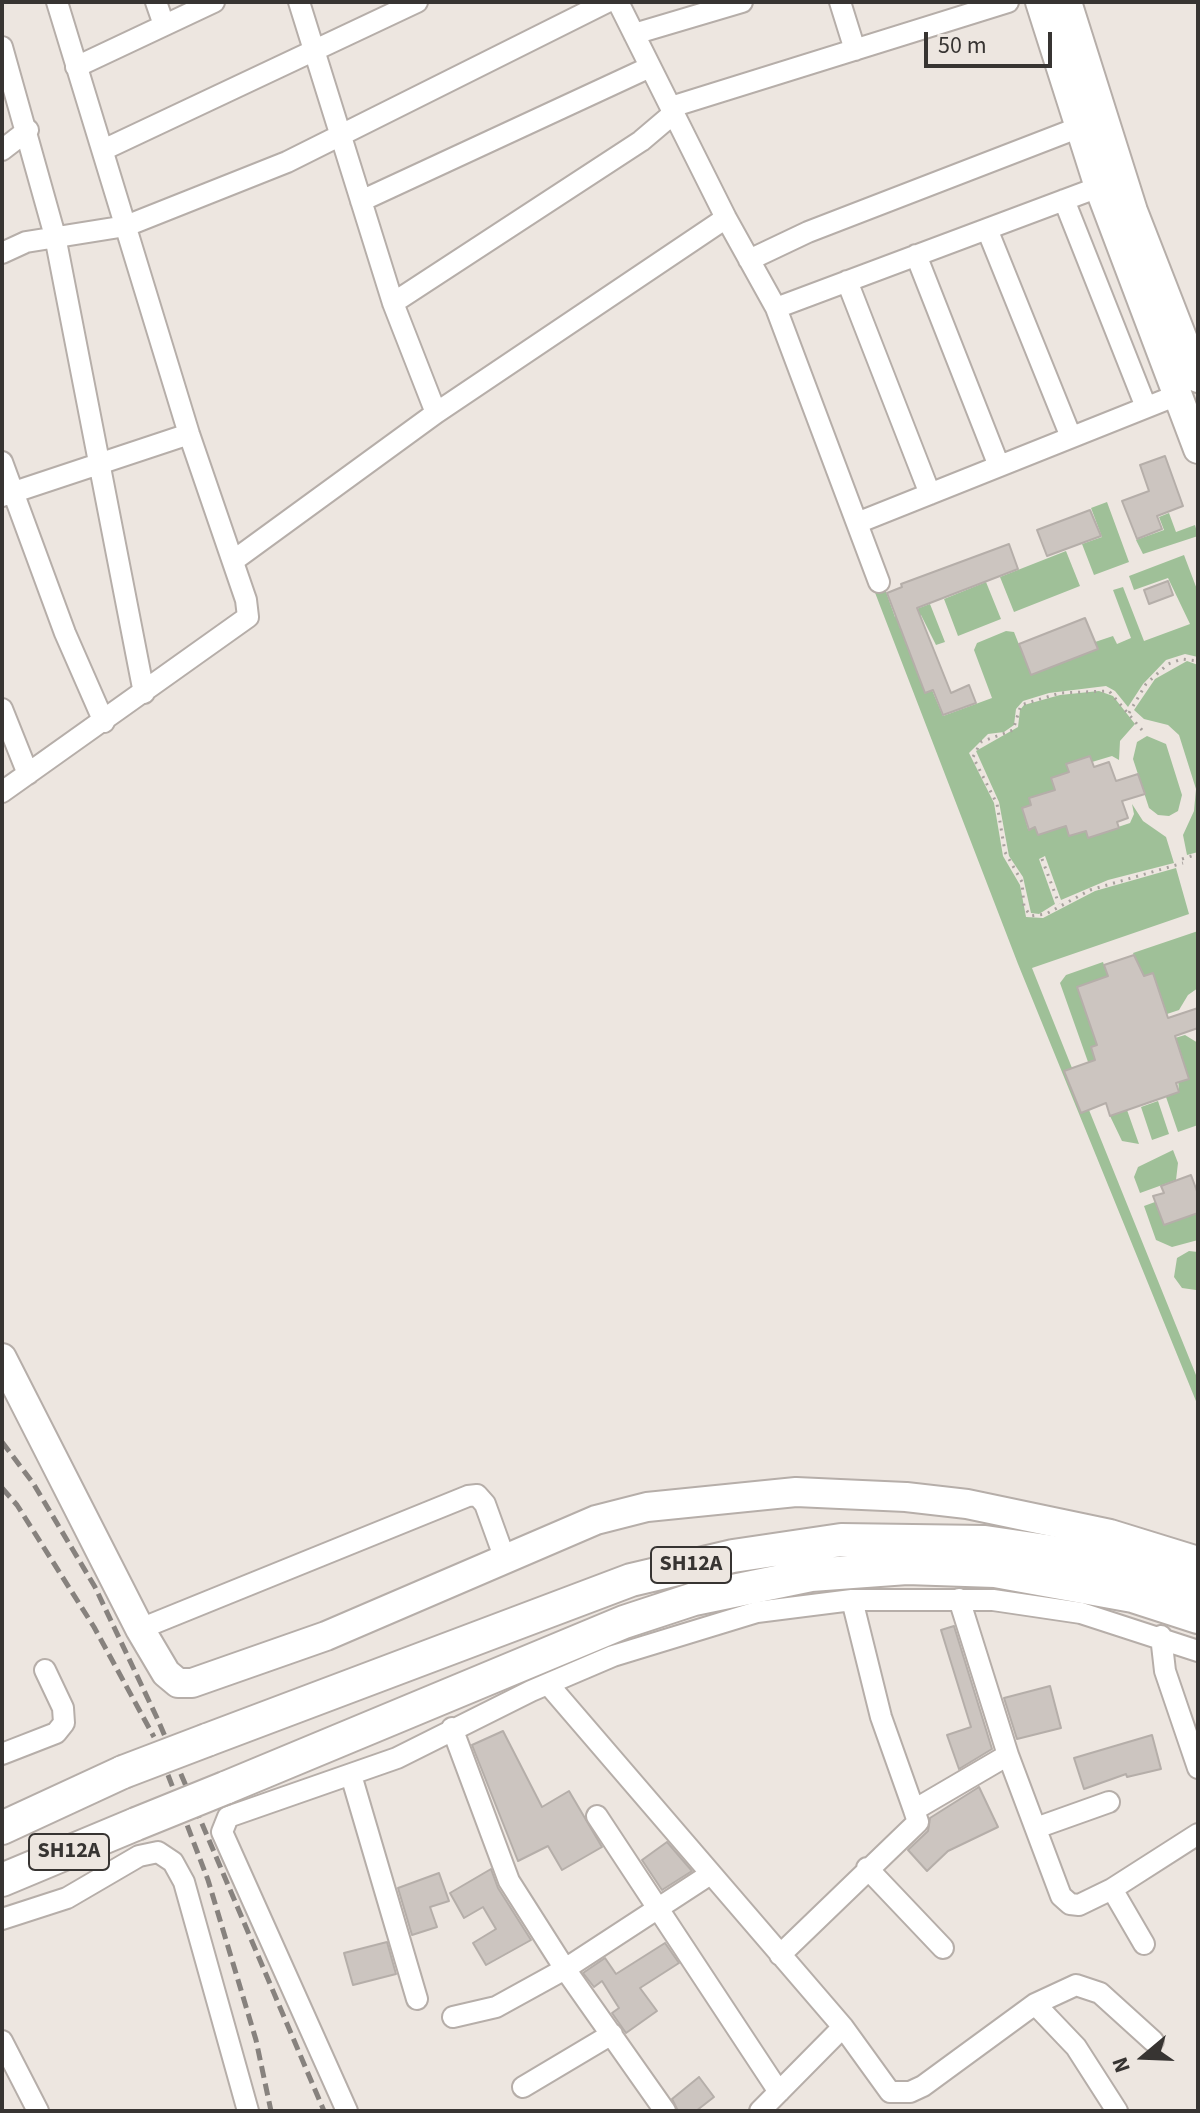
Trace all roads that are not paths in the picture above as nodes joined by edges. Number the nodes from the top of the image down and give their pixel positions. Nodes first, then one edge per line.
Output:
1 (57, 2) edge
2 (156, 2) edge
3 (299, 2) edge
4 (417, 2) edge
5 (607, 2) edge
6 (618, 2) edge
7 (742, 2) edge
8 (840, 2) edge
9 (1008, 2) edge
10 (1040, 2) edge
11 (1067, 2) edge
12 (208, 3) edge
13 (164, 25) junction
14 (634, 34) junction
15 (2, 47) edge
16 (855, 50) junction
17 (315, 53) junction
18 (76, 67) junction
19 (650, 67) junction
20 (672, 110) junction
21 (1080, 127) junction
22 (28, 130) junction
23 (341, 135) junction
24 (2, 150) edge
25 (103, 150) junction
26 (1099, 187) junction
27 (1064, 200) junction
28 (361, 201) junction
29 (726, 218) junction
30 (126, 226) junction
31 (987, 229) junction
32 (55, 236) junction
33 (2, 253) edge
34 (916, 255) junction
35 (749, 260) junction
36 (847, 281) junction
37 (393, 303) junction
38 (776, 308) junction
39 (1198, 378) edge
40 (1175, 396) junction
41 (1146, 407) junction
42 (436, 413) junction
43 (189, 434) junction
44 (1071, 437) junction
45 (1198, 449) edge
46 (2, 462) edge
47 (98, 464) junction
48 (999, 466) junction
49 (8, 494) edge
50 (930, 494) junction
51 (857, 523) junction
52 (233, 561) junction
53 (879, 582) dead end
54 (144, 693) junction
55 (2, 709) edge
56 (104, 722) junction
57 (28, 774) junction
58 (2, 792) edge
59 (2, 1358) edge
60 (1198, 1561) edge
61 (506, 1562) junction
62 (1198, 1589) edge
63 (959, 1599) junction
64 (852, 1600) junction
65 (1198, 1617) edge
66 (140, 1629) junction
67 (1161, 1636) junction
68 (1198, 1651) edge
69 (45, 1670) dead end
70 (548, 1684) junction
71 (452, 1728) junction
72 (2, 1754) edge
73 (1008, 1755) junction
74 (1198, 1768) edge
75 (351, 1775) junction
76 (1109, 1802) dead end
77 (914, 1810) junction
78 (597, 1816) dead end
79 (2, 1828) edge
80 (1036, 1828) junction
81 (1198, 1834) edge
82 (867, 1868) junction
83 (709, 1875) junction
84 (2, 1880) edge
85 (1112, 1889) junction
86 (660, 1909) junction
87 (2, 1919) edge
88 (1144, 1944) dead end
89 (943, 1948) dead end
90 (780, 1955) junction
91 (565, 1969) junction
92 (417, 1999) dead end
93 (1035, 2004) junction
94 (453, 2017) dead end
95 (843, 2027) junction
96 (612, 2034) junction
97 (2, 2041) edge
98 (1153, 2041) dead end
99 (523, 2087) dead end
100 (779, 2092) junction
101 (910, 2092) junction
102 (38, 2111) edge
103 (248, 2111) edge
104 (347, 2111) edge
105 (665, 2111) edge
106 (760, 2111) edge
107 (920, 2111) edge
108 (1117, 2111) edge

1 - 18 street
2 - 13 street
3 - 17 street
4 - 17 street
5 - 23 street
6 - 14 street
7 - 14 street
8 - 16 street
9 - 16 street
10 - 21 street
11 - 39 street
12 - 13 street
13 - 18 street
14 - 19 street
15 - 22 street
16 - 20 street
17 - 23 street
17 - 25 street
18 - 25 street
19 - 20 street
19 - 28 street
20 - 29 street
20 - 37 street
21 - 26 street
21 - 35 street
22 - 24 street
22 - 32 street
23 - 28 street
23 - 30 street
25 - 30 street
26 - 27 street
26 - 40 street
27 - 31 street
27 - 41 street
28 - 37 street
29 - 35 street
29 - 42 street
30 - 32 street
30 - 43 street
31 - 34 street
31 - 44 street
32 - 33 street
32 - 47 street
34 - 36 street
34 - 48 street
35 - 38 street
36 - 38 street
36 - 50 street
37 - 42 street
38 - 51 street
40 - 41 street
40 - 45 street
41 - 44 street
42 - 52 street
43 - 47 street
43 - 52 street
44 - 48 street
46 - 49 street
47 - 49 street
47 - 54 street
48 - 50 street
49 - 56 street
50 - 51 street
51 - 53 street
52 - 54 street
54 - 56 street
55 - 57 street
56 - 57 street
57 - 58 street
59 - 66 street
60 - 61 street
61 - 66 street
61 - 66 street
62 - 79 main road, SH12A, bridge
63 - 64 street
63 - 67 street
63 - 73 street
64 - 70 street
64 - 77 street
65 - 84 main road, SH12A, bridge
67 - 68 street
67 - 74 street
69 - 72 street
70 - 71 street
70 - 83 street
71 - 75 street
71 - 91 street
73 - 77 street
73 - 80 street
75 - 92 street
75 - 104 street
76 - 80 street
77 - 82 street
78 - 86 street
80 - 85 street
81 - 85 street
82 - 89 street
82 - 90 street
83 - 86 street
83 - 90 street
85 - 88 street
86 - 91 street
86 - 100 street
87 - 103 street
90 - 95 street
91 - 94 street
91 - 96 street
93 - 98 street
93 - 101 street
93 - 108 street
95 - 100 street
95 - 101 street
96 - 99 street
96 - 105 street
97 - 102 street
100 - 106 street
101 - 107 street

